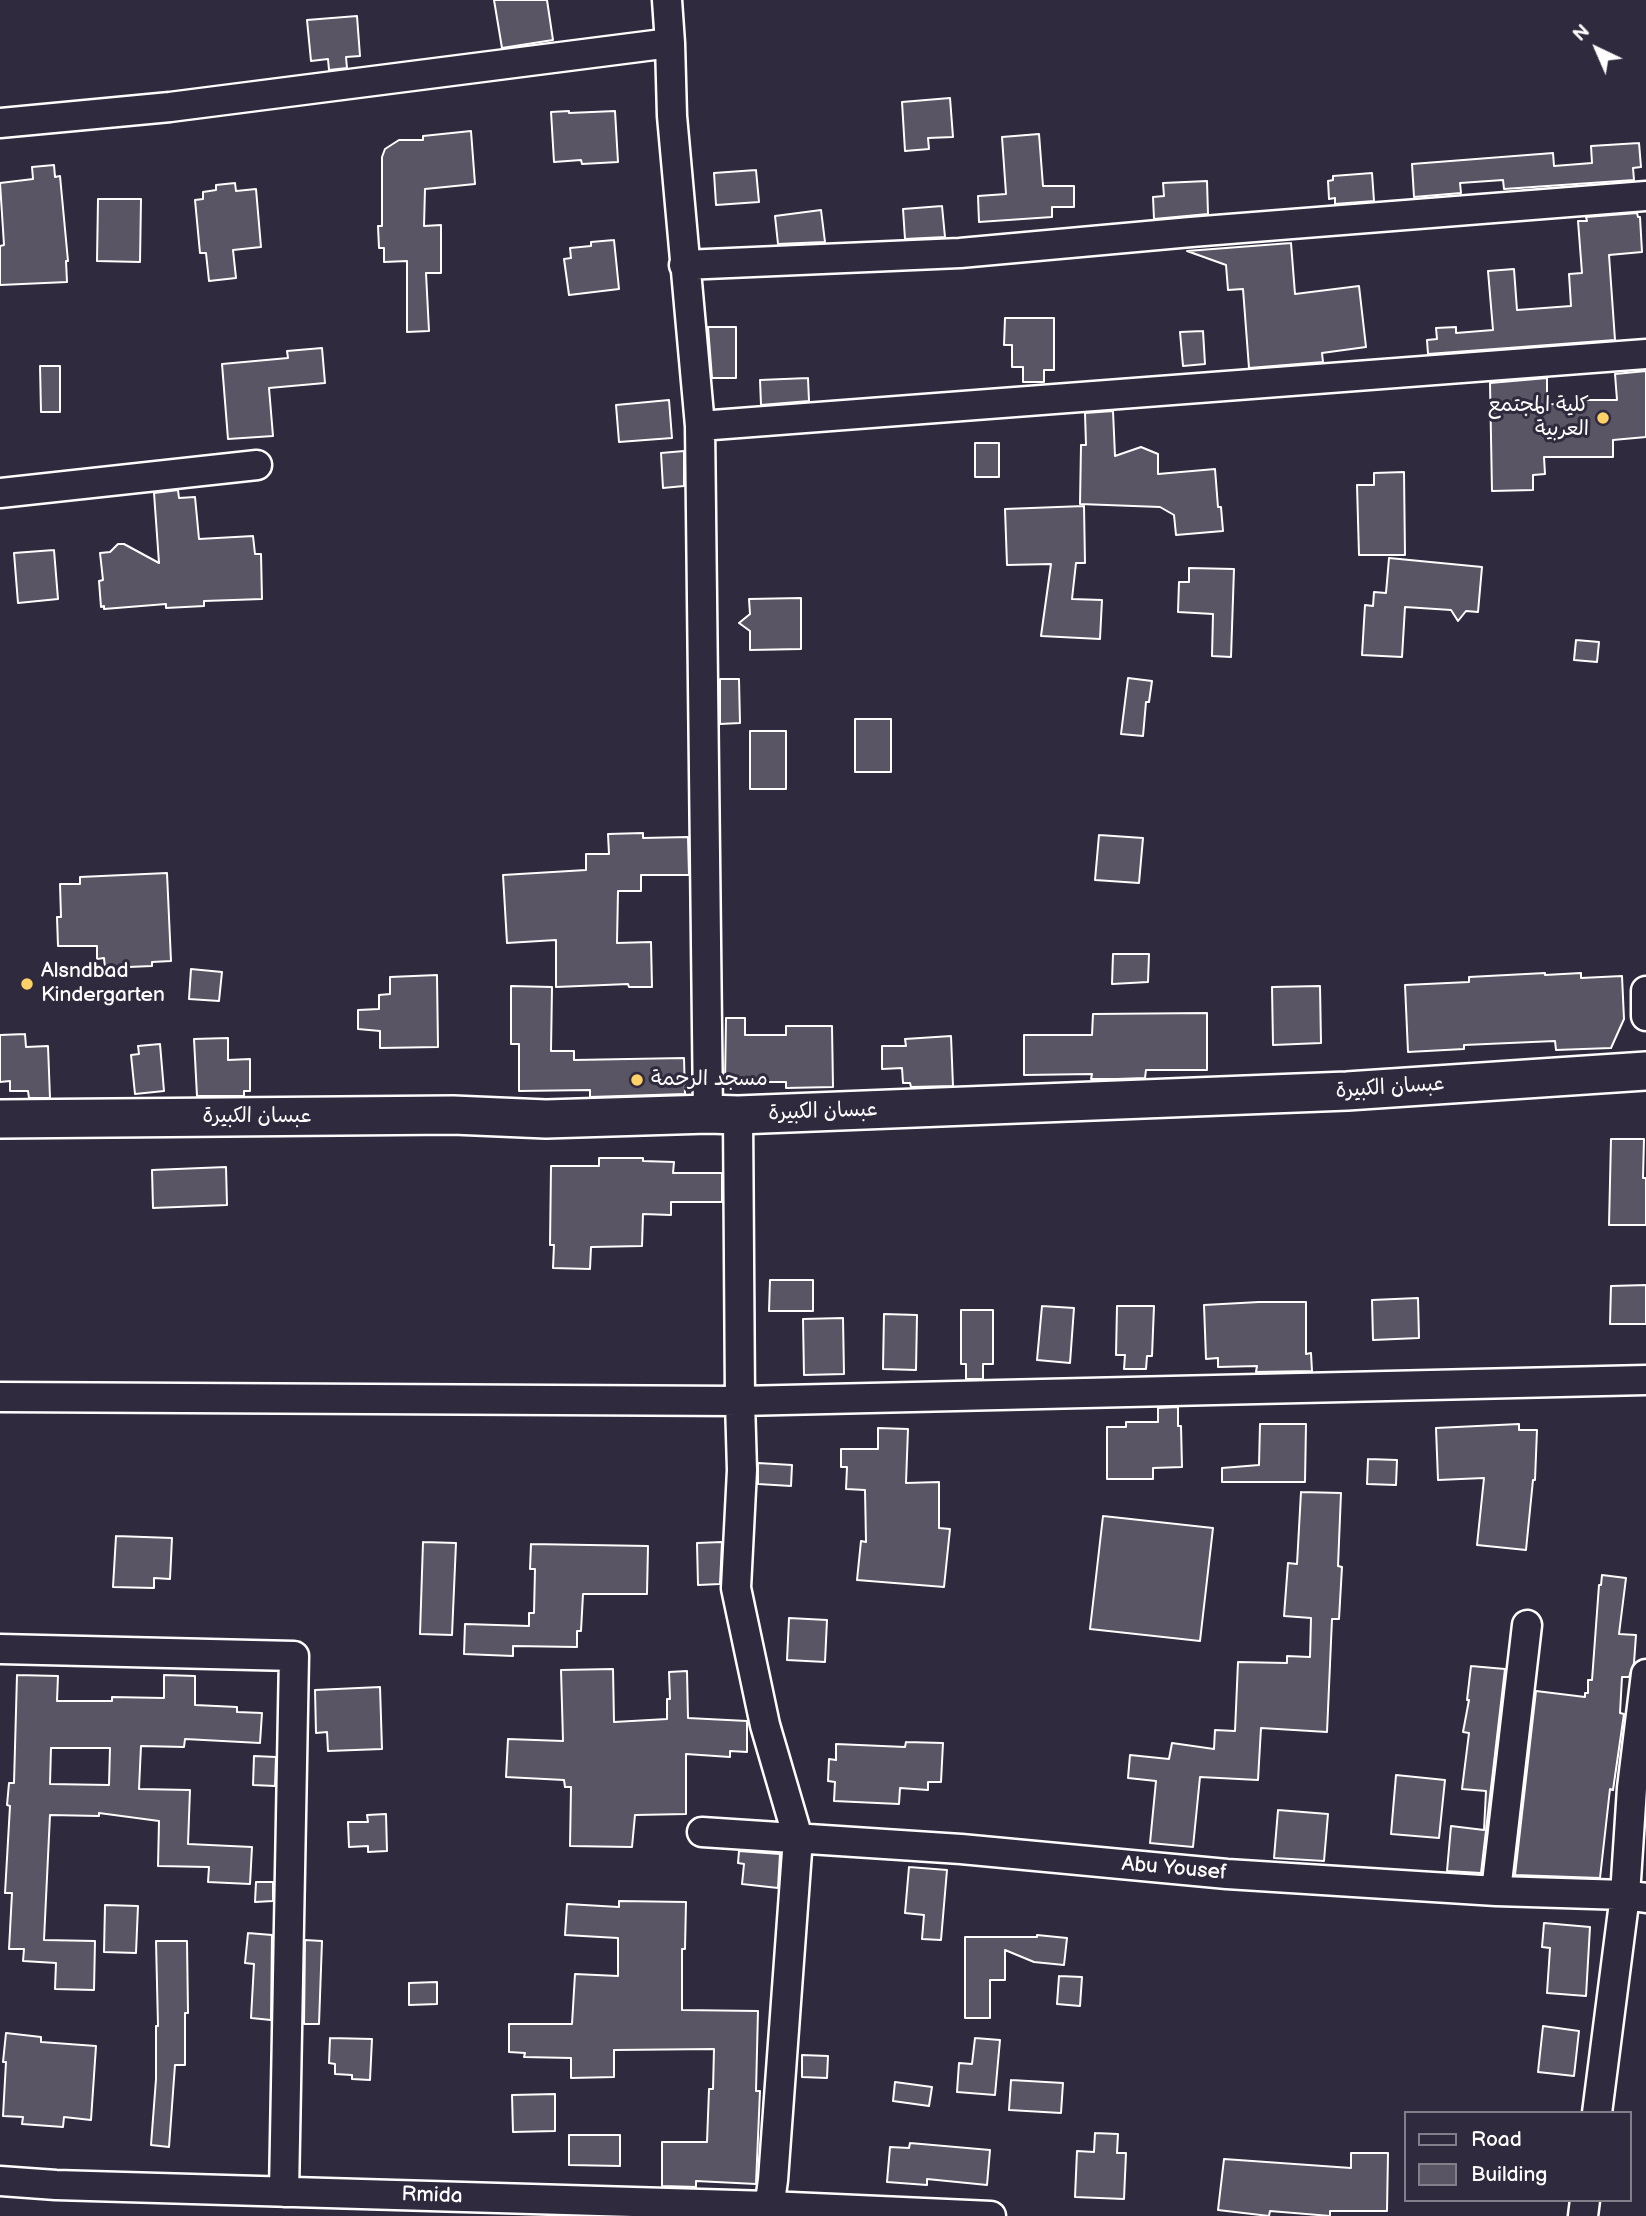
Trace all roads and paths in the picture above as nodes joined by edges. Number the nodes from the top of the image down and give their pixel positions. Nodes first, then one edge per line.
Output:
1 (667, 0) edge
2 (670, 43) junction
3 (0, 123) edge
4 (1646, 196) edge
5 (684, 265) junction
6 (1646, 354) edge
7 (700, 426) junction
8 (257, 465) dead end
9 (0, 493) edge
10 (1646, 991) edge
11 (1646, 1016) edge
12 (1646, 1071) edge
13 (723, 1115) junction
14 (0, 1118) edge
15 (1646, 1380) edge
16 (0, 1397) edge
17 (740, 1401) junction
18 (1527, 1625) dead end
19 (0, 1649) edge
20 (1646, 1674) edge
21 (702, 1832) dead end
22 (798, 1838) junction
23 (1496, 1891) junction
24 (1635, 1896) edge
25 (1597, 2111) edge
26 (0, 2181) edge
27 (284, 2192) junction
28 (769, 2211) edge
29 (991, 2216) edge

1 - 2 street
2 - 3 street
2 - 5 street
4 - 5 street
5 - 7 street
6 - 7 street
7 - 13 street
8 - 9 street
10 - 11 street
12 - 13 main road, عبسان الكبيرة
13 - 14 main road, عبسان الكبيرة
13 - 17 street
15 - 17 street
16 - 17 street
17 - 22 street
18 - 23 street
19 - 27 street
20 - 24 street
21 - 22 street, Abu Yousef
22 - 23 street, Abu Yousef
22 - 28 street
23 - 24 street, Abu Yousef
24 - 25 street
26 - 27 street, Rmida
27 - 28 street, Rmida
28 - 29 street, Rmida

